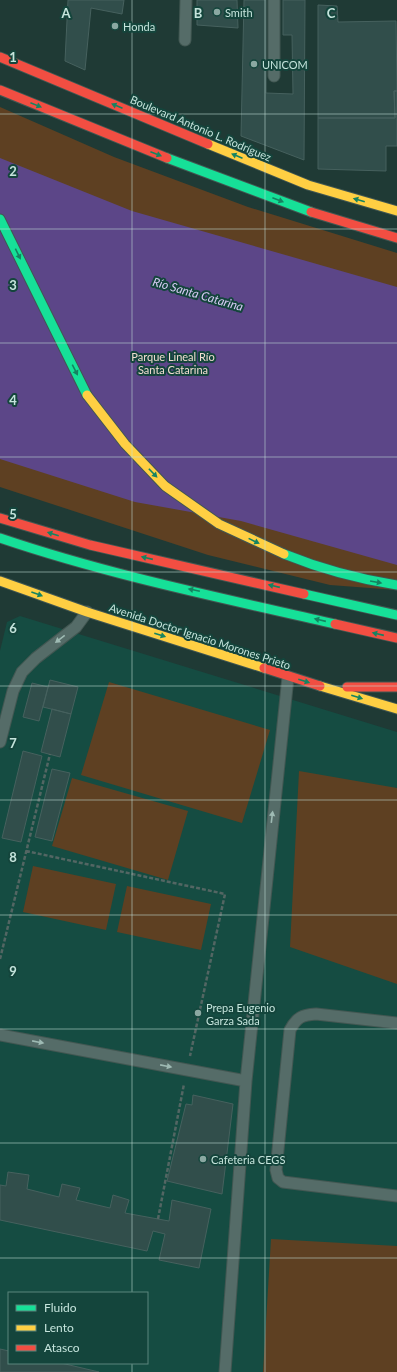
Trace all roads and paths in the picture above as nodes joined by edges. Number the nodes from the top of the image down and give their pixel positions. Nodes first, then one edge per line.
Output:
1 (186, 0) edge
2 (274, 0) edge
3 (185, 40) dead end
4 (0, 58) edge
5 (274, 76) dead end
6 (0, 90) edge
7 (397, 211) edge
8 (0, 219) edge
9 (397, 238) edge
10 (0, 518) edge
11 (0, 538) edge
12 (0, 581) edge
13 (397, 585) edge
14 (87, 612) junction
15 (397, 615) edge
16 (397, 638) edge
17 (288, 676) junction
18 (320, 686) junction
19 (397, 687) edge
20 (397, 710) edge
21 (0, 742) edge
22 (50, 754) dead end
23 (26, 851) junction
24 (0, 959) edge
25 (397, 1023) edge
26 (0, 1035) edge
27 (187, 1070) junction
28 (246, 1081) junction
29 (397, 1196) edge
30 (158, 1219) dead end
31 (225, 1372) edge

1 - 3 lane
2 - 5 lane
7 -> 4 main road, Boulevard Antonio L. Rodríguez
6 -> 9 main road
8 -> 13 main road
15 -> 10 main road
16 -> 11 main road
12 -> 14 main road, Avenida Doctor Ignacio Morones Prieto
14 -> 17 main road, Avenida Doctor Ignacio Morones Prieto
14 -> 21 lane
17 -> 18 main road, Avenida Doctor Ignacio Morones Prieto
28 -> 17 lane
18 - 19 main road, Avenida Doctor Ignacio Morones Prieto
18 -> 20 main road
22 - 23 path
23 - 24 path
23 - 27 path
25 - 29 lane
26 -> 27 lane
27 - 28 lane
27 - 30 path
28 - 31 lane

